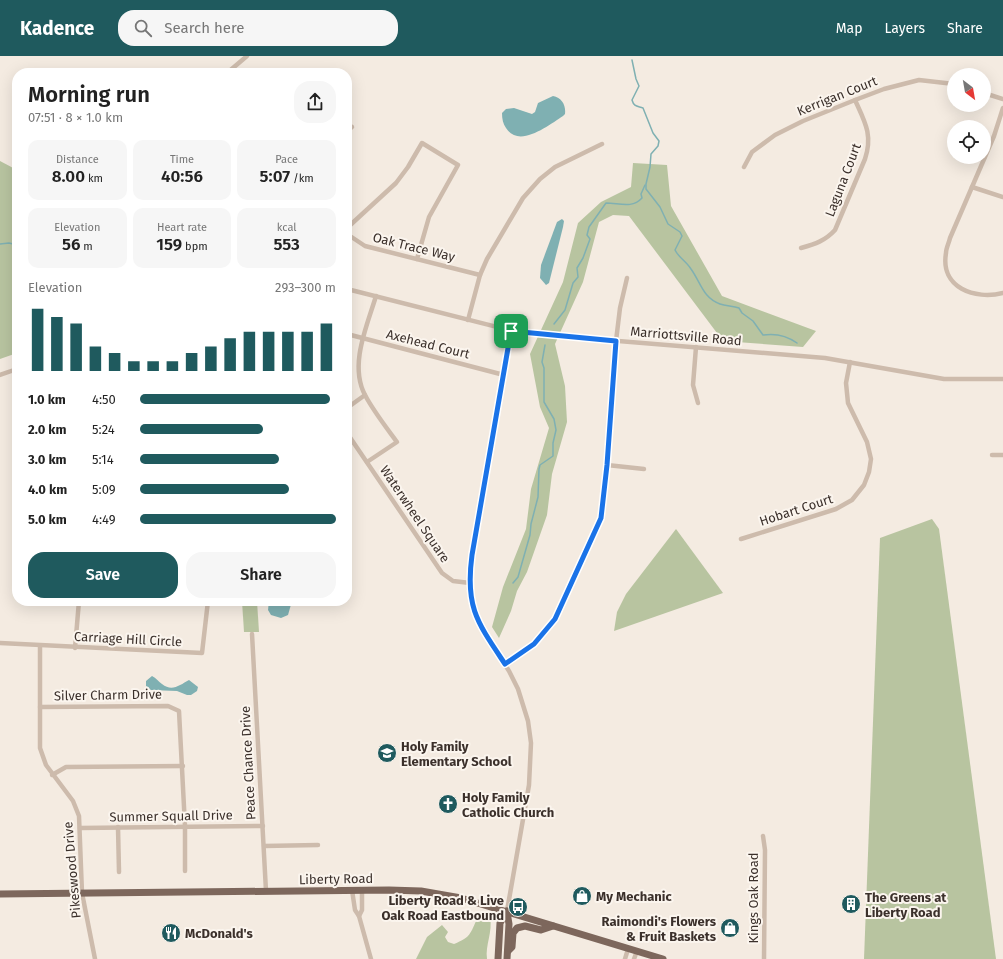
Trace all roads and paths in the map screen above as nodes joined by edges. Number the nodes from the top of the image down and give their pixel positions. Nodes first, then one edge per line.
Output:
1 (247, 56) edge
2 (233, 68) edge
3 (947, 83) edge
4 (991, 95) edge
5 (1003, 99) edge
6 (856, 100) junction
7 (1003, 108) edge
8 (602, 144) dead end
9 (744, 167) dead end
10 (972, 187) junction
11 (1003, 197) edge
12 (352, 223) edge
13 (352, 238) edge
14 (801, 248) dead end
15 (417, 259) junction
16 (480, 275) junction
17 (628, 278) dead end
18 (352, 290) edge
19 (1003, 293) edge
20 (376, 296) junction
21 (468, 320) junction
22 (511, 331) junction
23 (352, 335) edge
24 (364, 339) junction
25 (616, 341) junction
26 (696, 347) junction
27 (850, 362) junction
28 (12, 371) edge
29 (0, 375) edge
30 (504, 375) junction
31 (1003, 379) edge
32 (365, 395) junction
33 (698, 403) dead end
34 (352, 404) edge
35 (352, 440) edge
36 (992, 454) dead end
37 (1003, 455) edge
38 (367, 462) junction
39 (607, 465) junction
40 (644, 469) dead end
41 (741, 539) dead end
42 (470, 583) junction
43 (79, 606) edge
44 (207, 606) edge
45 (252, 634) dead end
46 (0, 643) edge
47 (40, 646) junction
48 (75, 648) junction
49 (505, 664) junction
50 (40, 707) junction
51 (183, 766) junction
52 (52, 775) junction
53 (504, 797) dead end
54 (526, 802) junction
55 (185, 826) junction
56 (263, 826) junction
57 (118, 827) junction
58 (80, 828) junction
59 (763, 836) dead end
60 (264, 846) junction
61 (318, 846) dead end
62 (185, 871) dead end
63 (119, 872) dead end
64 (352, 890) junction
65 (362, 890) junction
66 (266, 891) junction
67 (82, 893) junction
68 (0, 894) edge
69 (507, 912) junction
70 (359, 916) junction
71 (553, 926) junction
72 (628, 949) junction
73 (508, 951) junction
74 (637, 951) junction
75 (95, 959) edge
76 (371, 959) edge
77 (498, 959) edge
78 (507, 959) edge
79 (626, 959) edge
80 (634, 959) edge
81 (663, 959) edge
82 (764, 959) edge

1 - 2 street
3 - 6 street, Kerrigan Court
4 - 5 street
6 - 9 street, Kerrigan Court
6 - 14 street, Laguna Court
7 - 10 street
8 - 16 street
10 - 11 street
10 - 19 street
12 - 15 street
13 - 15 street, Oak Trace Way
15 - 16 street, Oak Trace Way
16 - 21 street
17 - 25 street
18 - 20 street, Marriottsville Road
20 - 21 street, Marriottsville Road
20 - 24 street, Waterwheel Square
21 - 22 street, Marriottsville Road
22 - 25 street, Marriottsville Road
22 - 30 street
23 - 24 street, Axehead Court
24 - 30 street, Axehead Court
24 - 32 street, Waterwheel Square
25 - 26 street, Marriottsville Road
25 - 39 street
26 - 27 street, Marriottsville Road
26 - 33 street
27 - 31 street, Marriottsville Road
27 - 41 street, Hobart Court
28 - 29 street
30 - 42 street
32 - 34 street
32 - 38 street, Waterwheel Square
35 - 38 street, Waterwheel Square
36 - 37 street
38 - 42 street, Waterwheel Square
39 - 40 street
39 - 49 street
42 - 49 street
43 - 48 street
44 - 48 street, Carriage Hill Circle
45 - 56 street, Peace Chance Drive
46 - 47 street, Carriage Hill Circle
47 - 48 street, Carriage Hill Circle
47 - 50 street, Pikeswood Drive
49 - 54 street
50 - 51 street, Silver Charm Drive
50 - 52 street, Pikeswood Drive
51 - 52 street
51 - 55 street, Silver Charm Drive
52 - 58 street, Pikeswood Drive
53 - 54 street
54 - 69 street
55 - 56 street, Summer Squall Drive
55 - 57 street, Summer Squall Drive
55 - 62 street, Silver Charm Drive
56 - 60 street, Peace Chance Drive
57 - 58 street, Summer Squall Drive
57 - 63 street
58 - 67 street, Pikeswood Drive
59 - 82 street, Kings Oak Road
60 - 61 street
60 - 66 street, Peace Chance Drive
64 - 65 main road, Liberty Road
64 - 66 main road, Liberty Road
64 - 70 street
65 - 69 main road, Liberty Road
65 - 70 street
66 - 67 main road, Liberty Road
67 - 68 main road, Liberty Road
67 - 75 street, Pikeswood Drive
69 - 71 main road, Liberty Road
69 - 73 main road
69 - 77 main road
70 - 76 street
71 - 72 main road, Liberty Road
71 - 73 main road
72 - 74 main road, Liberty Road
72 - 79 street
73 - 78 main road
74 - 80 street
74 - 81 main road, Liberty Road

